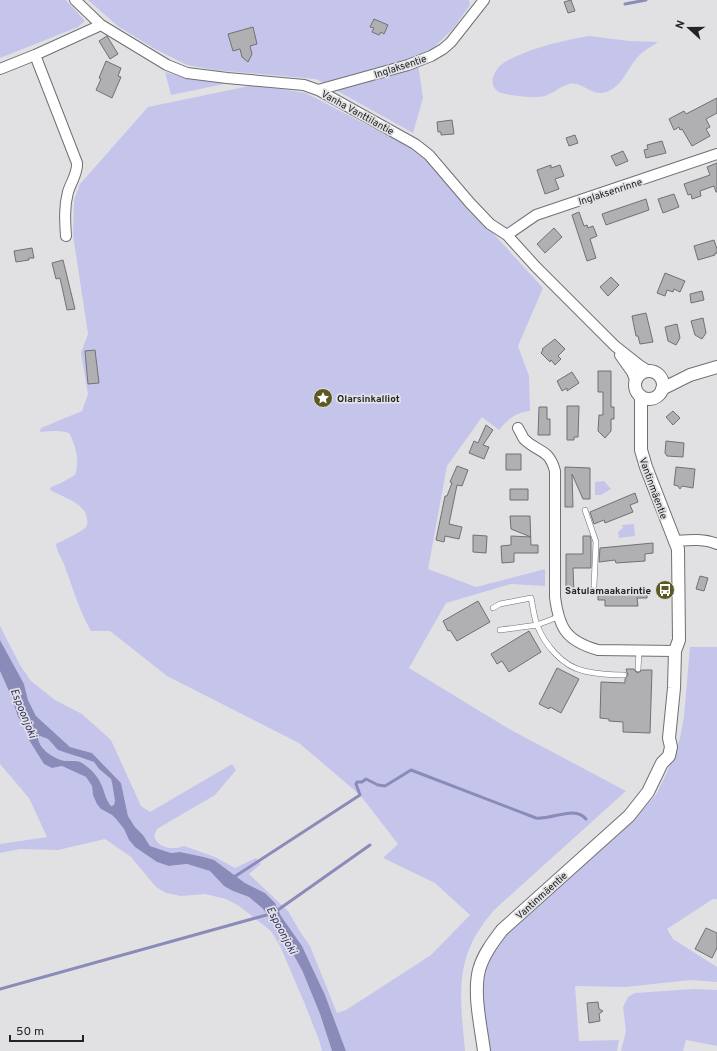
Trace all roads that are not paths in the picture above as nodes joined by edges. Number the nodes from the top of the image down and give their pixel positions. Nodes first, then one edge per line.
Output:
1 (75, 0) edge
2 (484, 0) edge
3 (101, 25) junction
4 (35, 56) junction
5 (0, 69) edge
6 (318, 90) junction
7 (717, 154) edge
8 (507, 235) junction
9 (66, 236) dead end
10 (615, 346) junction
11 (717, 367) edge
12 (655, 374) junction
13 (690, 375) junction
14 (636, 382) junction
15 (662, 389) junction
16 (646, 398) junction
17 (518, 428) dead end
18 (585, 510) dead end
19 (674, 541) junction
20 (717, 544) edge
21 (594, 586) dead end
22 (493, 608) dead end
23 (558, 616) junction
24 (537, 624) junction
25 (500, 630) dead end
26 (639, 651) junction
27 (675, 651) junction
28 (638, 670) dead end
29 (624, 675) dead end
30 (484, 1051) edge

1 - 3 street, Vanha Vanttilantie
2 - 6 street, Inglaksentie
3 - 4 street
3 - 6 street, Vanha Vanttilantie
4 - 5 street
4 - 9 street
6 - 8 street, Vanha Vanttilantie
7 - 8 street, Inglaksenrinne
8 - 10 street, Vanha Vanttilantie
10 - 12 street, Vanha Vanttilantie
10 - 14 street, Vanha Vanttilantie
11 - 13 street
12 - 13 street
12 - 14 street
12 - 15 street
13 - 15 street
14 - 16 street
15 - 16 street
16 - 19 street, Vantinmäentie
17 - 23 street
18 - 21 lane
19 - 20 street
19 - 27 street, Vantinmäentie
22 - 24 lane
23 - 24 lane
23 - 26 street
24 - 25 lane
24 - 29 lane
26 - 27 street
26 - 28 lane
27 - 30 street, Vantinmäentie

